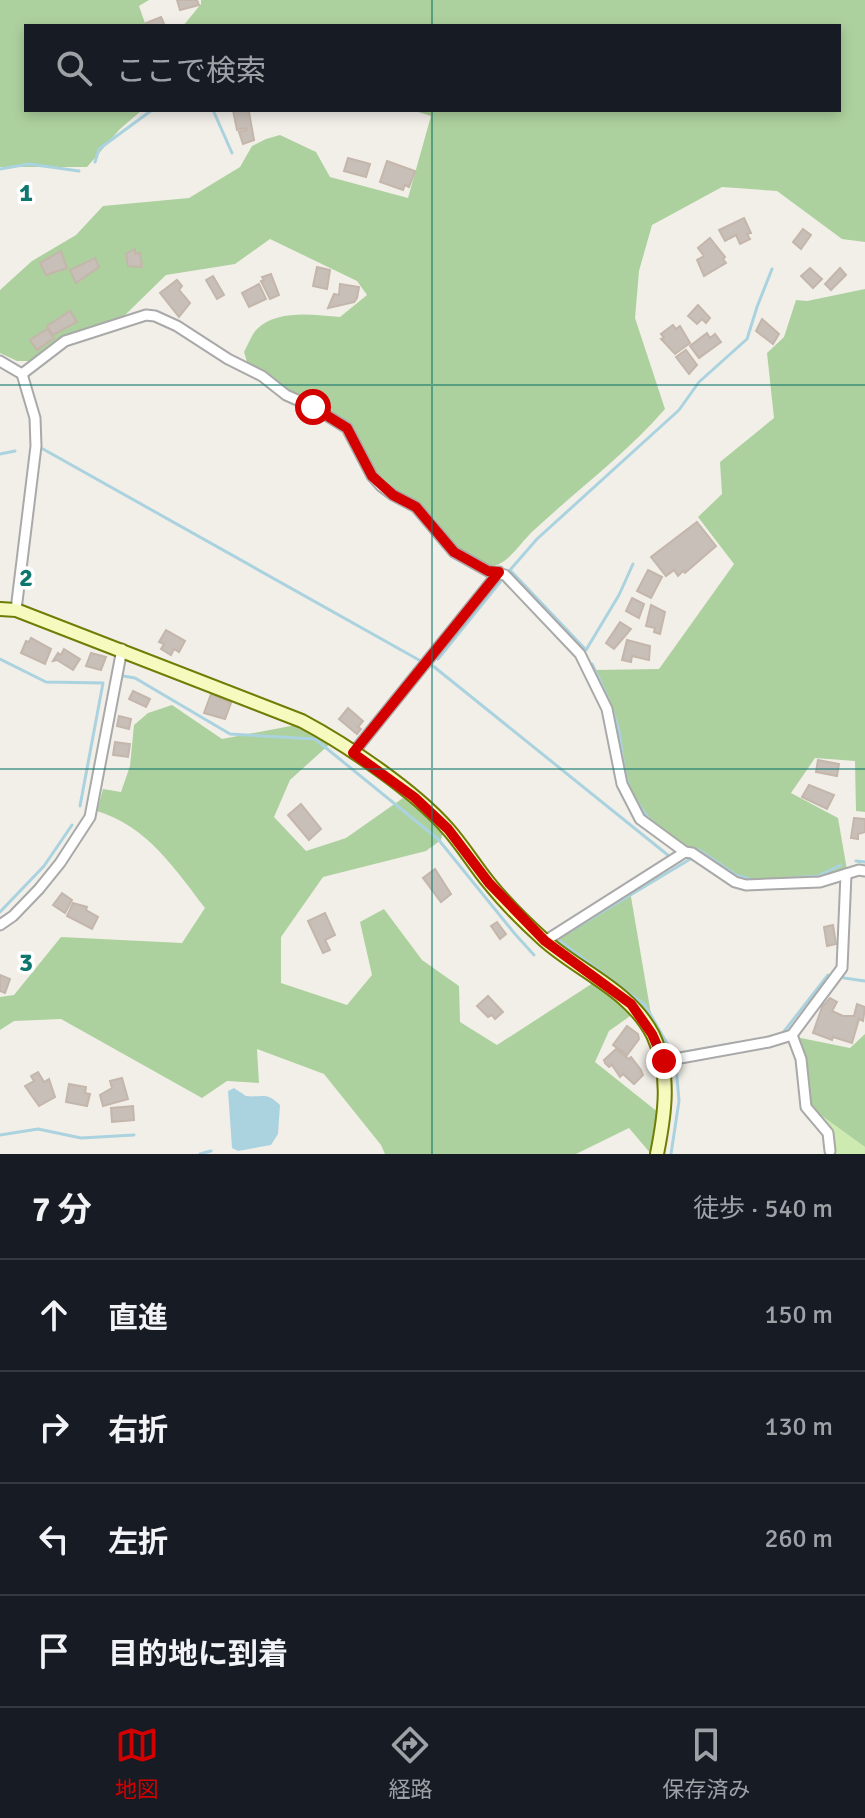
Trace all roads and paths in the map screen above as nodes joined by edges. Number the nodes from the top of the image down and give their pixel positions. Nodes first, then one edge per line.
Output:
1 (0, 361) edge
2 (22, 374) junction
3 (499, 572) junction
4 (0, 609) edge
5 (16, 610) junction
6 (122, 649) junction
7 (353, 753) junction
8 (692, 854) junction
9 (865, 871) edge
10 (846, 874) junction
11 (0, 925) edge
12 (545, 941) junction
13 (792, 1035) junction
14 (664, 1061) junction
15 (830, 1151) dead end
16 (657, 1154) edge

1 - 2 street
2 - 3 street
2 - 5 street
3 - 7 street
3 - 8 street
4 - 5 street
5 - 6 street
6 - 7 street
6 - 11 street
7 - 12 street
8 - 10 street
8 - 12 street
9 - 10 street
10 - 13 street
12 - 14 street
13 - 14 street
13 - 15 street
14 - 16 street

